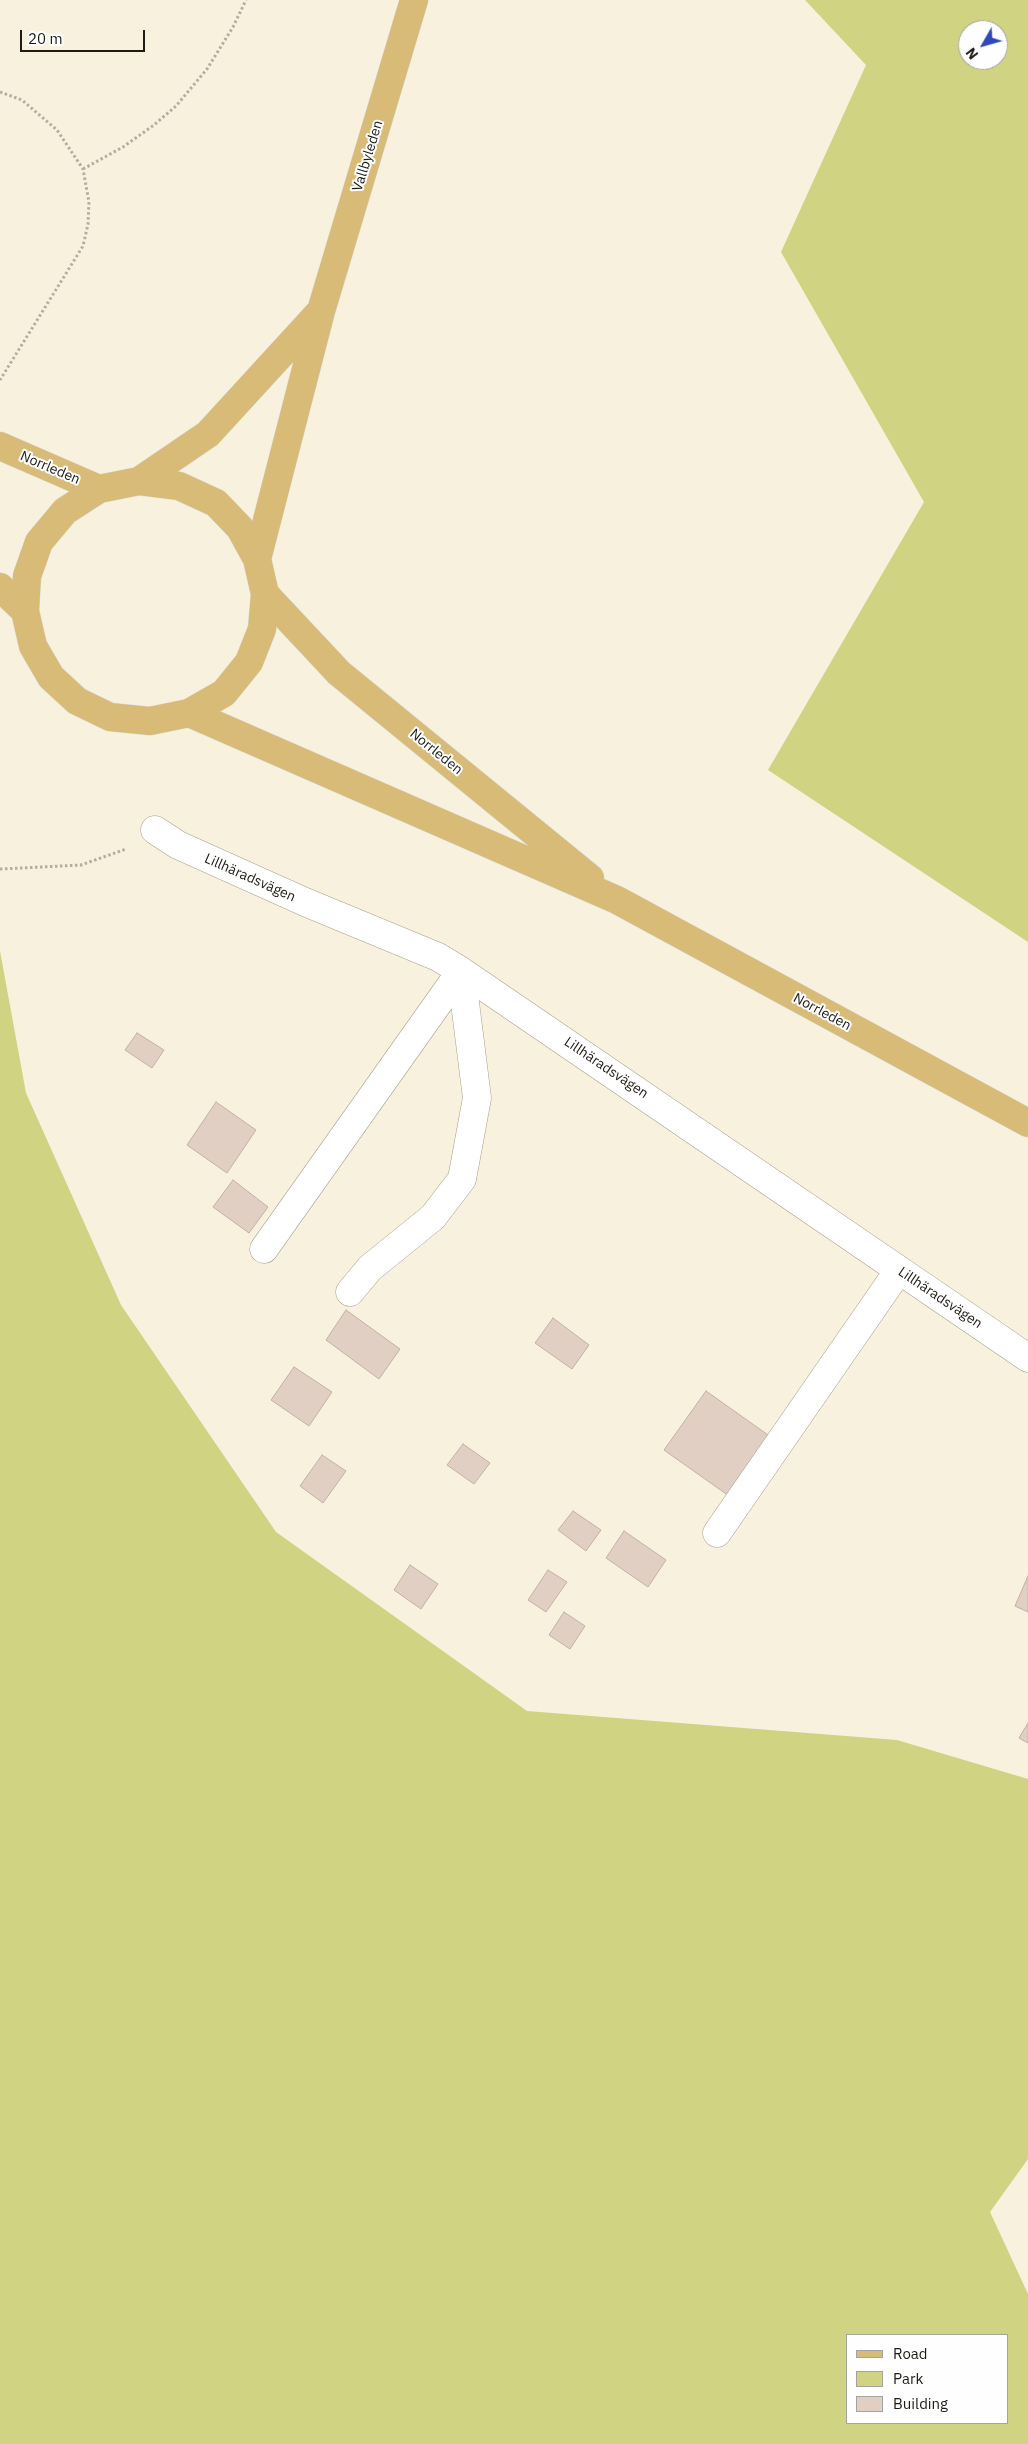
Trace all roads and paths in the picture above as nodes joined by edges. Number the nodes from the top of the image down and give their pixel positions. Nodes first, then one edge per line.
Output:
1 (246, 0) edge
2 (414, 0) edge
3 (0, 92) edge
4 (83, 169) junction
5 (321, 312) junction
6 (0, 380) edge
7 (0, 446) edge
8 (139, 481) junction
9 (99, 489) junction
10 (257, 559) junction
11 (0, 587) edge
12 (265, 594) junction
13 (25, 611) junction
14 (189, 713) junction
15 (154, 830) joint
16 (0, 869) edge
17 (617, 900) junction
18 (461, 971) junction
19 (1028, 1123) edge
20 (264, 1249) dead end
21 (899, 1270) junction
22 (350, 1292) dead end
23 (1028, 1358) edge
24 (717, 1534) dead end

1 - 4 path
2 - 5 main road, Vallbyleden
3 - 4 path
4 - 6 path
5 - 8 main road, Vallbyleden
5 - 10 main road, Vallbyleden
7 - 9 main road, Norrleden
8 - 9 main road
8 - 10 main road
9 - 13 main road
10 - 12 main road
11 - 13 main road
12 - 14 main road
12 - 17 main road, Norrleden
13 - 14 main road
14 - 17 main road, Norrleden
15 - 16 path
15 - 18 street, Lillhäradsvägen
17 - 19 main road, Norrleden
18 - 20 street
18 - 21 street, Lillhäradsvägen
18 - 22 street
21 - 23 street, Lillhäradsvägen
21 - 24 street

